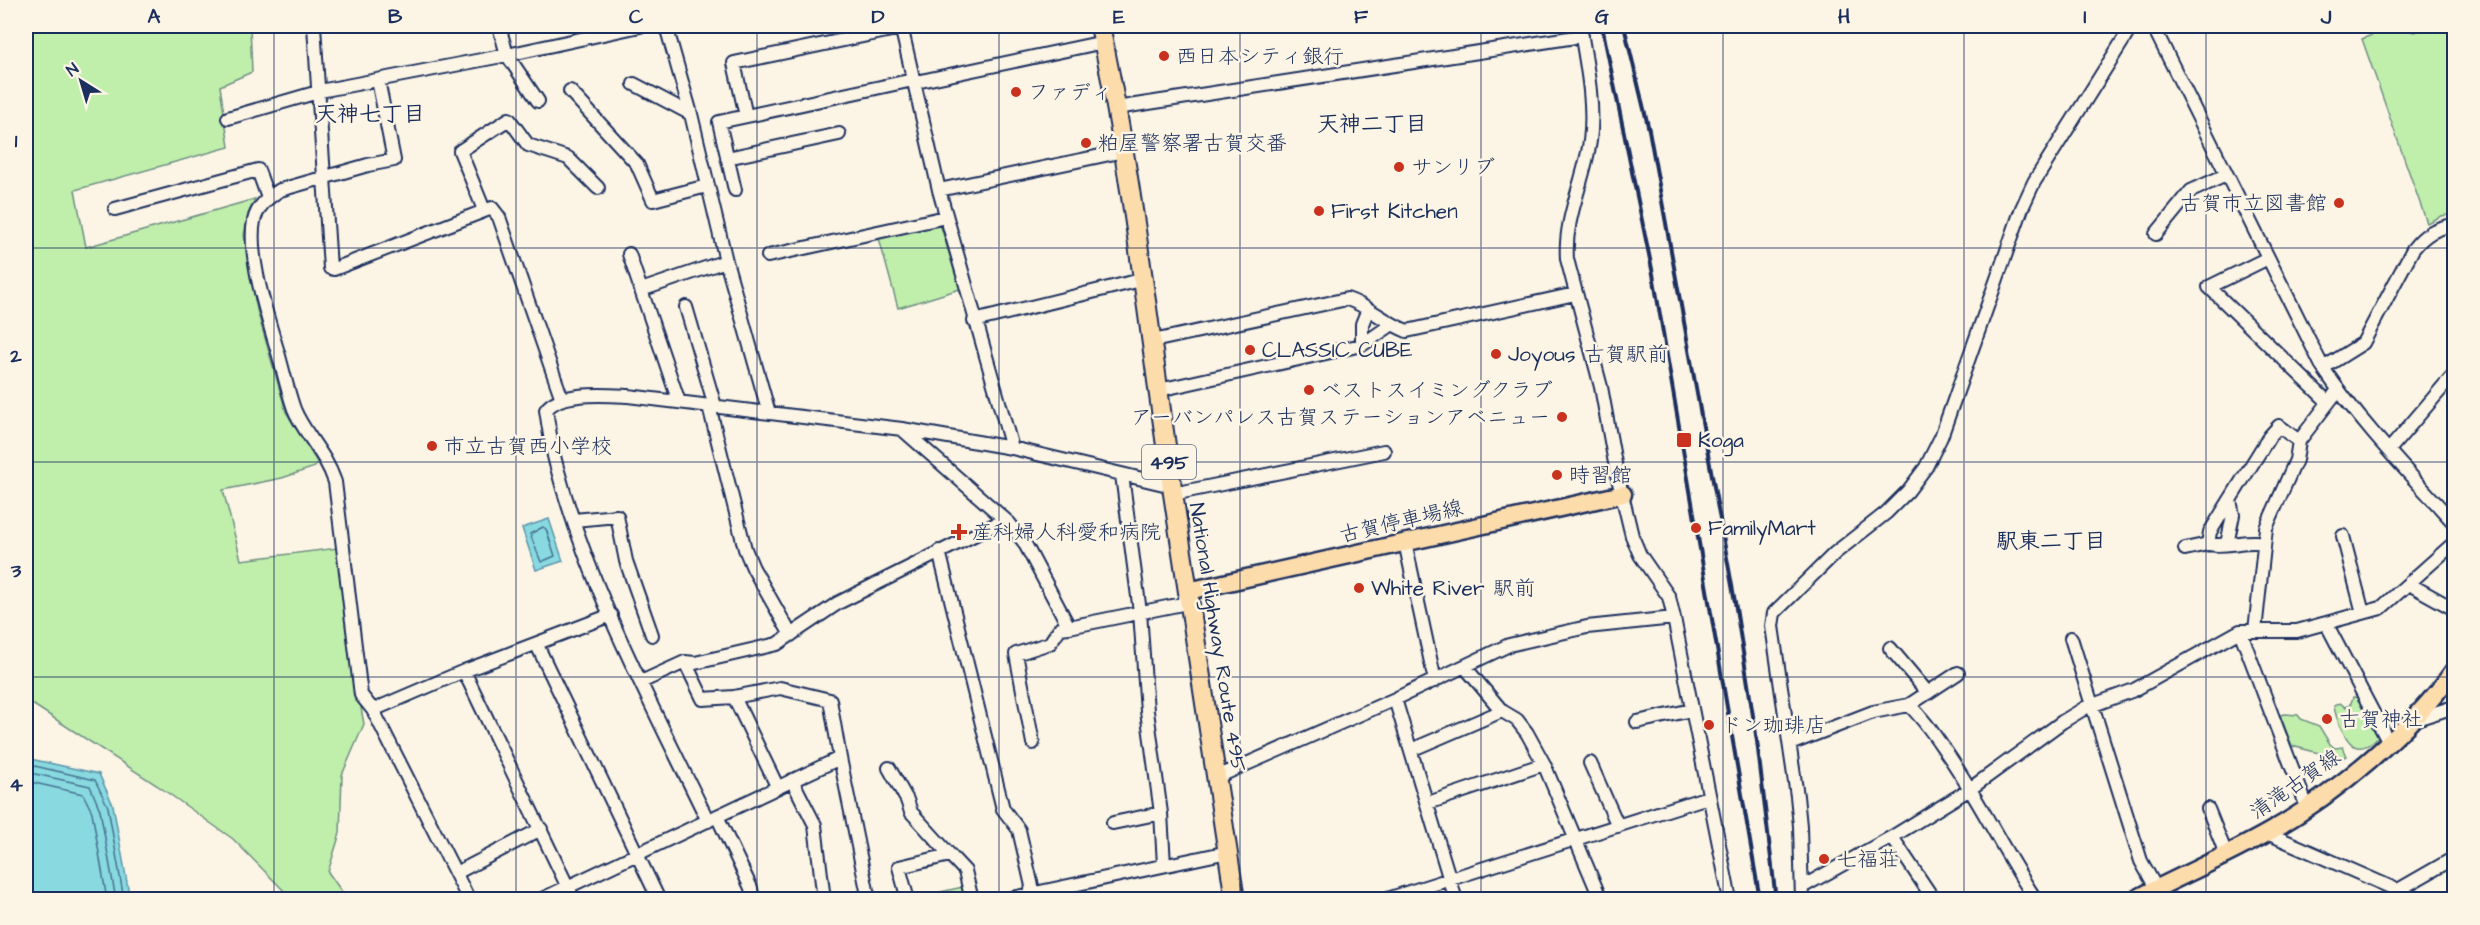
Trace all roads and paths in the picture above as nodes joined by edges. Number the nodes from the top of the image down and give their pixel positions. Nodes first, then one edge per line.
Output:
1 (314, 26) edge
2 (499, 26) edge
3 (640, 26) edge
4 (666, 26) edge
5 (2132, 26) edge
6 (2153, 26) edge
7 (901, 27) edge
8 (1581, 31) edge
9 (1102, 34) edge
10 (507, 55) junction
11 (378, 80) junction
12 (914, 81) junction
13 (634, 84) dead end
14 (570, 91) dead end
15 (317, 94) junction
16 (538, 101) dead end
17 (1116, 108) junction
18 (691, 114) junction
19 (746, 116) junction
20 (228, 118) dead end
21 (840, 134) dead end
22 (1124, 151) junction
23 (727, 158) junction
24 (2226, 175) junction
25 (323, 177) junction
26 (707, 186) junction
27 (598, 188) dead end
28 (735, 190) dead end
29 (939, 190) junction
30 (268, 198) junction
31 (115, 209) dead end
32 (484, 210) junction
33 (946, 217) junction
34 (2454, 225) edge
35 (2156, 234) dead end
36 (629, 254) dead end
37 (768, 256) dead end
38 (2268, 258) junction
39 (726, 261) junction
40 (1145, 279) junction
41 (641, 290) junction
42 (1575, 294) junction
43 (686, 307) dead end
44 (1368, 309) junction
45 (974, 321) junction
46 (1391, 325) junction
47 (1153, 341) junction
48 (1362, 345) junction
49 (2323, 368) junction
50 (2454, 374) edge
51 (1159, 390) junction
52 (2338, 390) junction
53 (562, 399) junction
54 (679, 402) junction
55 (2328, 402) junction
56 (712, 406) junction
57 (769, 413) junction
58 (902, 429) junction
59 (2299, 441) junction
60 (1012, 448) junction
61 (2388, 450) junction
62 (1384, 451) dead end
63 (1122, 475) junction
64 (1173, 490) junction
65 (1623, 494) junction
66 (2230, 500) junction
67 (574, 520) junction
68 (1004, 520) junction
69 (2454, 523) edge
70 (2343, 536) dead end
71 (1405, 542) junction
72 (2264, 543) junction
73 (2454, 543) edge
74 (2208, 544) junction
75 (2227, 544) junction
76 (2185, 549) dead end
77 (939, 551) junction
78 (2409, 584) junction
79 (1188, 591) junction
80 (2454, 609) edge
81 (1140, 612) junction
82 (2363, 614) junction
83 (611, 615) junction
84 (1674, 618) junction
85 (2325, 623) junction
86 (1069, 627) junction
87 (2240, 631) junction
88 (2255, 631) junction
89 (652, 635) dead end
90 (790, 635) junction
91 (2071, 638) dead end
92 (537, 645) junction
93 (1890, 648) dead end
94 (685, 662) junction
95 (1465, 667) junction
96 (2454, 670) edge
97 (464, 671) junction
98 (1958, 673) dead end
99 (1435, 681) junction
100 (640, 682) junction
101 (1929, 693) junction
102 (734, 697) junction
103 (1395, 699) junction
104 (1909, 705) junction
105 (2093, 706) junction
106 (2454, 707) edge
107 (373, 710) junction
108 (1692, 710) junction
109 (1502, 711) junction
110 (2412, 720) junction
111 (1637, 722) dead end
112 (1033, 743) dead end
113 (2389, 743) junction
114 (1790, 744) junction
115 (1411, 750) junction
116 (840, 758) junction
117 (1590, 763) dead end
118 (1544, 764) junction
119 (889, 768) dead end
120 (1217, 777) junction
121 (792, 780) junction
122 (777, 786) junction
123 (1970, 789) junction
124 (1708, 797) junction
125 (1428, 803) junction
126 (2307, 807) junction
127 (2208, 809) dead end
128 (1161, 813) junction
129 (712, 819) junction
130 (1113, 823) dead end
131 (1618, 826) junction
132 (541, 829) junction
133 (2267, 833) junction
134 (1892, 837) junction
135 (1574, 838) junction
136 (1228, 852) junction
137 (637, 854) junction
138 (2226, 854) junction
139 (950, 855) junction
140 (2454, 858) edge
141 (1164, 865) junction
142 (456, 873) junction
143 (1450, 879) junction
144 (568, 887) junction
145 (2156, 888) junction
146 (2400, 889) junction
147 (1802, 893) edge
148 (1030, 897) edge
149 (469, 900) edge
150 (540, 900) edge
151 (574, 900) edge
152 (659, 900) edge
153 (753, 900) edge
154 (824, 900) edge
155 (869, 900) edge
156 (908, 900) edge
157 (972, 900) edge
158 (1003, 900) edge
159 (1235, 900) edge
160 (1384, 900) edge
161 (1456, 900) edge
162 (1601, 900) edge
163 (1730, 900) edge
164 (1934, 900) edge
165 (2036, 900) edge
166 (2134, 900) edge
167 (2420, 900) edge

1 - 15 street
2 - 10 street
3 - 10 street
4 - 18 street
5 - 114 street
6 - 24 street
7 - 12 street
7 - 19 street
8 - 17 street
8 - 42 street
9 - 12 street
9 - 17 highway, National Highway Route 495 / 495
10 - 11 street
10 - 16 street
11 - 15 street
11 - 25 street
12 - 19 street
12 - 29 street
13 - 18 street
14 - 26 street
15 - 20 street
15 - 25 street
17 - 22 highway, National Highway Route 495 / 495
18 - 26 street
19 - 23 street
21 - 23 street
22 - 29 street
22 - 40 highway, National Highway Route 495 / 495
23 - 28 street
24 - 35 street
24 - 38 street
25 - 30 street
25 - 32 street
26 - 39 street
27 - 32 street
29 - 33 street
30 - 31 street
30 - 107 street
32 - 53 street
33 - 37 street
33 - 45 street
34 - 49 street
36 - 41 street
38 - 49 street
38 - 55 street
39 - 41 street
39 - 57 street
40 - 45 street
40 - 47 highway, National Highway Route 495 / 495
41 - 54 street
42 - 46 street
42 - 65 street
43 - 56 street
44 - 46 street
44 - 47 street
44 - 48 street
45 - 60 street
46 - 48 street
47 - 51 highway, National Highway Route 495 / 495
48 - 51 street
49 - 52 street
50 - 61 street
51 - 64 highway, National Highway Route 495 / 495
52 - 55 street
52 - 61 street
53 - 54 street
53 - 67 street
54 - 56 street
55 - 59 street
56 - 57 street
56 - 90 street
57 - 58 street
58 - 60 street
58 - 68 street
59 - 66 street
59 - 72 street
60 - 63 street
61 - 69 street
62 - 64 street
63 - 64 street
63 - 81 street
64 - 79 highway, National Highway Route 495 / 495
65 - 71 main road, 古賀停車場線
65 - 84 street
66 - 74 street
66 - 75 street
67 - 83 street
67 - 89 street
68 - 77 street
68 - 86 street
70 - 82 street
71 - 79 main road, 古賀停車場線
71 - 99 street
72 - 75 street
72 - 88 street
73 - 78 street
74 - 75 street
74 - 76 street
77 - 90 street
77 - 148 street
78 - 80 street
78 - 82 street
79 - 81 street
79 - 120 highway, National Highway Route 495 / 495
81 - 86 street
81 - 128 street
82 - 85 street
83 - 92 street
83 - 100 street
84 - 95 street
84 - 108 street
85 - 88 street
85 - 113 street
86 - 112 street
87 - 88 street
87 - 105 street
87 - 126 street
90 - 94 street
91 - 105 street
92 - 97 street
92 - 137 street
93 - 101 street
94 - 100 street
94 - 102 street
95 - 99 street
95 - 109 street
96 - 110 main road, 清滝古賀線
97 - 107 street
97 - 132 street
98 - 101 street
99 - 103 street
100 - 129 street
101 - 104 street
102 - 116 street
102 - 122 street
103 - 115 street
103 - 120 street
104 - 114 street
104 - 123 street
105 - 123 street
105 - 145 street
106 - 110 street
107 - 142 street
108 - 111 street
108 - 124 street
109 - 115 street
109 - 118 street
110 - 113 main road, 清滝古賀線
113 - 126 main road, 清滝古賀線
114 - 147 street
115 - 125 street
116 - 121 street
116 - 155 street
117 - 131 street
118 - 125 street
118 - 135 street
119 - 139 street
120 - 136 highway, National Highway Route 495 / 495
121 - 122 street
121 - 154 street
122 - 129 street
123 - 134 street
123 - 165 street
124 - 131 street
124 - 163 street
125 - 143 street
126 - 133 main road, 清滝古賀線
127 - 138 street
128 - 130 street
128 - 141 street
129 - 137 street
129 - 153 street
131 - 135 street
132 - 142 street
132 - 144 street
133 - 138 main road, 清滝古賀線
133 - 146 street
134 - 147 street
134 - 164 street
135 - 143 street
135 - 162 street
136 - 141 street
136 - 159 highway, National Highway Route 495 / 495
137 - 144 street
137 - 152 street
138 - 145 main road, 清滝古賀線
139 - 156 street
139 - 157 street
140 - 146 street
141 - 148 street
142 - 149 street
143 - 160 street
143 - 161 street
144 - 150 street
144 - 151 street
145 - 166 main road, 清滝古賀線
146 - 167 street
148 - 158 street

